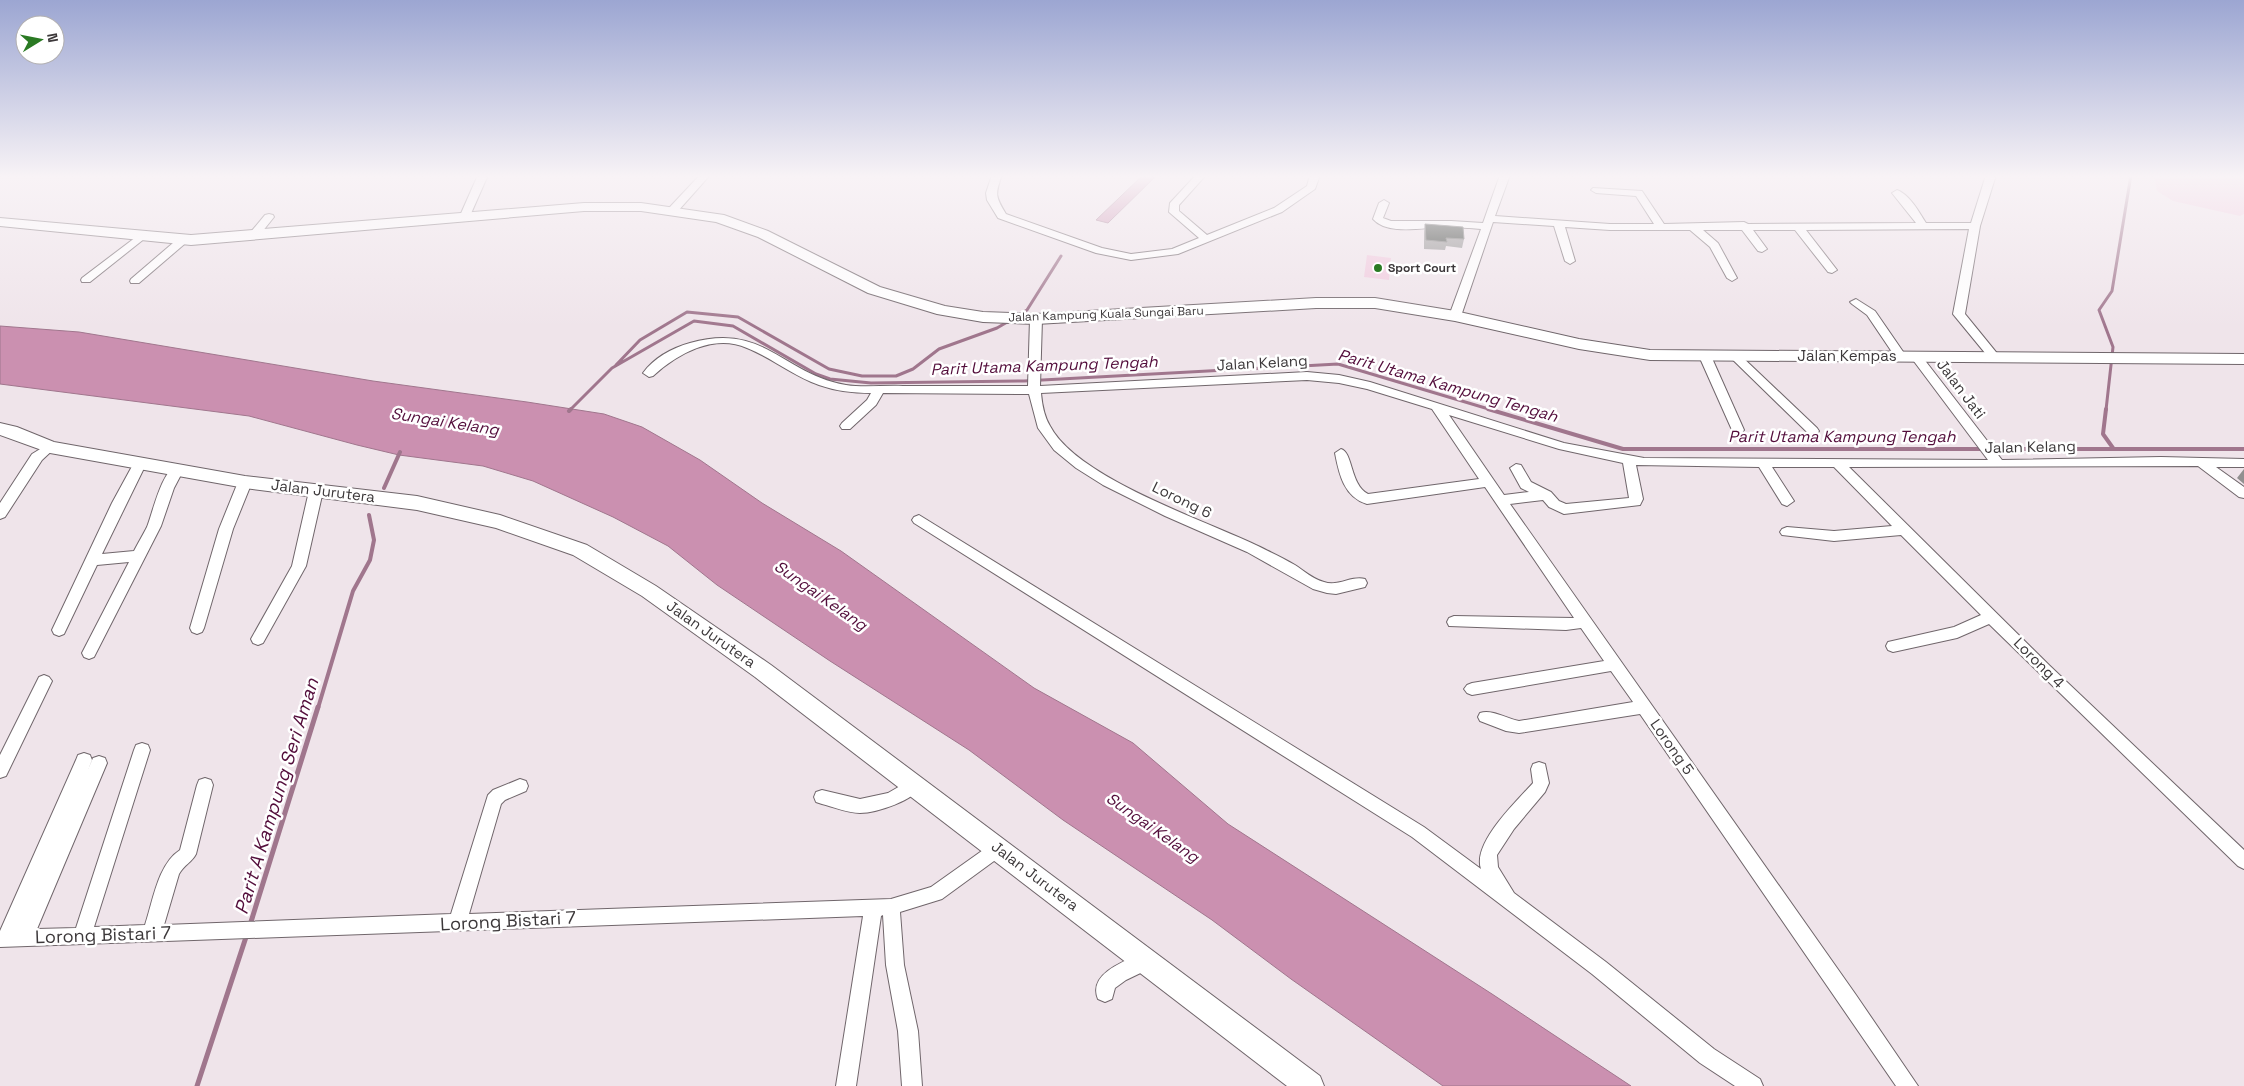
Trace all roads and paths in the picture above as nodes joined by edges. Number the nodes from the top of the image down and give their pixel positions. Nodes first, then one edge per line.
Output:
1 (1559, 225) edge
2 (1744, 225) edge
3 (1798, 225) edge
4 (34, 226) edge
5 (262, 226) edge
6 (374, 226) edge
7 (744, 226) edge
8 (1029, 226) edge
9 (1190, 226) edge
10 (1241, 226) edge
11 (1487, 226) edge
12 (1628, 226) edge
13 (1660, 226) joint
14 (1692, 226) junction
15 (1709, 226) edge
16 (1883, 226) edge
17 (1923, 226) joint
18 (1975, 226) joint
19 (254, 236) junction
20 (140, 237) junction
21 (184, 239) junction
22 (1207, 240) junction
23 (1762, 250) dead end
24 (1570, 261) dead end
25 (1832, 270) dead end
26 (1732, 278) dead end
27 (86, 280) dead end
28 (136, 281) dead end
29 (1856, 302) dead end
30 (1454, 316) junction
31 (1022, 319) junction
32 (1705, 356) junction
33 (1735, 356) junction
34 (1908, 356) junction
35 (1994, 357) junction
36 (2244, 359) edge
37 (649, 373) dead end
38 (1034, 383) junction
39 (879, 390) junction
40 (1437, 407) junction
41 (846, 426) dead end
42 (0, 429) edge
43 (1738, 430) dead end
44 (1813, 431) dead end
45 (50, 447) junction
46 (1341, 453) dead end
47 (1629, 461) junction
48 (140, 462) junction
49 (2202, 462) junction
50 (1763, 463) junction
51 (1838, 463) junction
52 (2244, 463) edge
53 (1998, 464) junction
54 (1516, 468) dead end
55 (178, 469) junction
56 (245, 482) junction
57 (1488, 482) junction
58 (316, 491) junction
59 (6, 494) edge
60 (2244, 494) edge
61 (1546, 495) junction
62 (1501, 500) junction
63 (1787, 501) dead end
64 (0, 514) edge
65 (919, 520) dead end
66 (1905, 530) junction
67 (1787, 532) dead end
68 (138, 556) junction
69 (94, 560) junction
70 (1360, 583) dead end
71 (1992, 616) junction
72 (1454, 622) dead end
73 (1584, 622) junction
74 (198, 628) dead end
75 (59, 630) dead end
76 (258, 639) dead end
77 (1893, 646) dead end
78 (89, 653) dead end
79 (1614, 665) junction
80 (44, 681) dead end
81 (1472, 689) dead end
82 (1643, 706) junction
83 (1486, 717) dead end
84 (142, 750) dead end
85 (91, 762) dead end
86 (1540, 769) dead end
87 (0, 771) edge
88 (914, 785) junction
89 (205, 786) dead end
90 (520, 786) dead end
91 (822, 797) dead end
92 (999, 848) junction
93 (2244, 861) edge
94 (1512, 902) junction
95 (882, 907) junction
96 (456, 924) junction
97 (152, 933) junction
98 (82, 936) junction
99 (10, 939) edge
100 (1146, 961) junction
101 (1105, 992) dead end
102 (846, 1086) edge
103 (912, 1086) edge
104 (1310, 1086) edge
105 (1753, 1086) edge
106 (1908, 1086) edge

1 - 24 street
2 - 23 street
3 - 25 street
4 - 20 street, Jalan Kampung Kuala Sungai Baru
5 - 19 street
6 - 19 street, Jalan Kampung Kuala Sungai Baru
7 - 31 street, Jalan Kampung Kuala Sungai Baru
8 - 22 street
9 - 22 street
10 - 22 street
11 - 30 street
12 - 13 street
13 - 14 street
14 - 15 street
14 - 26 street
16 - 17 street
17 - 18 street
18 - 35 street
19 - 21 street, Jalan Kampung Kuala Sungai Baru
20 - 21 street, Jalan Kampung Kuala Sungai Baru
20 - 27 street
21 - 28 street
29 - 34 street, Jalan Jati
30 - 31 street, Jalan Kampung Kuala Sungai Baru
30 - 32 street, Jalan Kempas
31 - 38 street, Lorong 6
32 - 33 street, Jalan Kempas
32 - 43 street
33 - 34 street, Jalan Kempas
33 - 44 street
34 - 35 street, Jalan Kempas
34 - 53 street, Jalan Jati
35 - 36 street, Jalan Kempas
37 - 39 street, Jalan Kelang
38 - 39 street, Jalan Kelang
38 - 40 street, Jalan Kelang
38 - 70 street, Lorong 6
39 - 41 street
40 - 47 street, Jalan Kelang
40 - 57 street, Lorong 5
42 - 45 street, Jalan Jurutera
45 - 48 street, Jalan Jurutera
45 - 59 street
46 - 57 street
47 - 50 street, Jalan Kelang
47 - 61 street
48 - 55 street, Jalan Jurutera
48 - 69 street
49 - 52 street, Jalan Kelang
49 - 53 street, Jalan Kelang
49 - 60 street
50 - 51 street, Jalan Kelang
50 - 63 street
51 - 53 street, Jalan Kelang
51 - 66 street, Lorong 4
54 - 61 street
55 - 56 street, Jalan Jurutera
55 - 68 street
56 - 58 street, Jalan Jurutera
56 - 74 street
57 - 62 street, Lorong 5
58 - 76 street
58 - 88 street, Jalan Jurutera
59 - 64 street
61 - 62 street
62 - 73 street, Lorong 5
65 - 94 street
66 - 67 street
66 - 71 street, Lorong 4
68 - 69 street
68 - 78 street
69 - 75 street
71 - 77 street
71 - 93 street, Lorong 4
72 - 73 street
73 - 79 street, Lorong 5
79 - 81 street
79 - 82 street, Lorong 5
80 - 87 street
82 - 83 street
82 - 106 street, Lorong 5
84 - 98 street
85 - 99 street
86 - 94 street
88 - 91 street
88 - 92 street, Jalan Jurutera
89 - 97 street
90 - 96 street
92 - 95 street, Lorong Bistari 7
92 - 100 street, Jalan Jurutera
94 - 105 street
95 - 96 street, Lorong Bistari 7
95 - 102 street
95 - 103 street
96 - 97 street, Lorong Bistari 7
97 - 98 street, Lorong Bistari 7
98 - 99 street, Lorong Bistari 7
100 - 101 street
100 - 104 street, Jalan Jurutera

